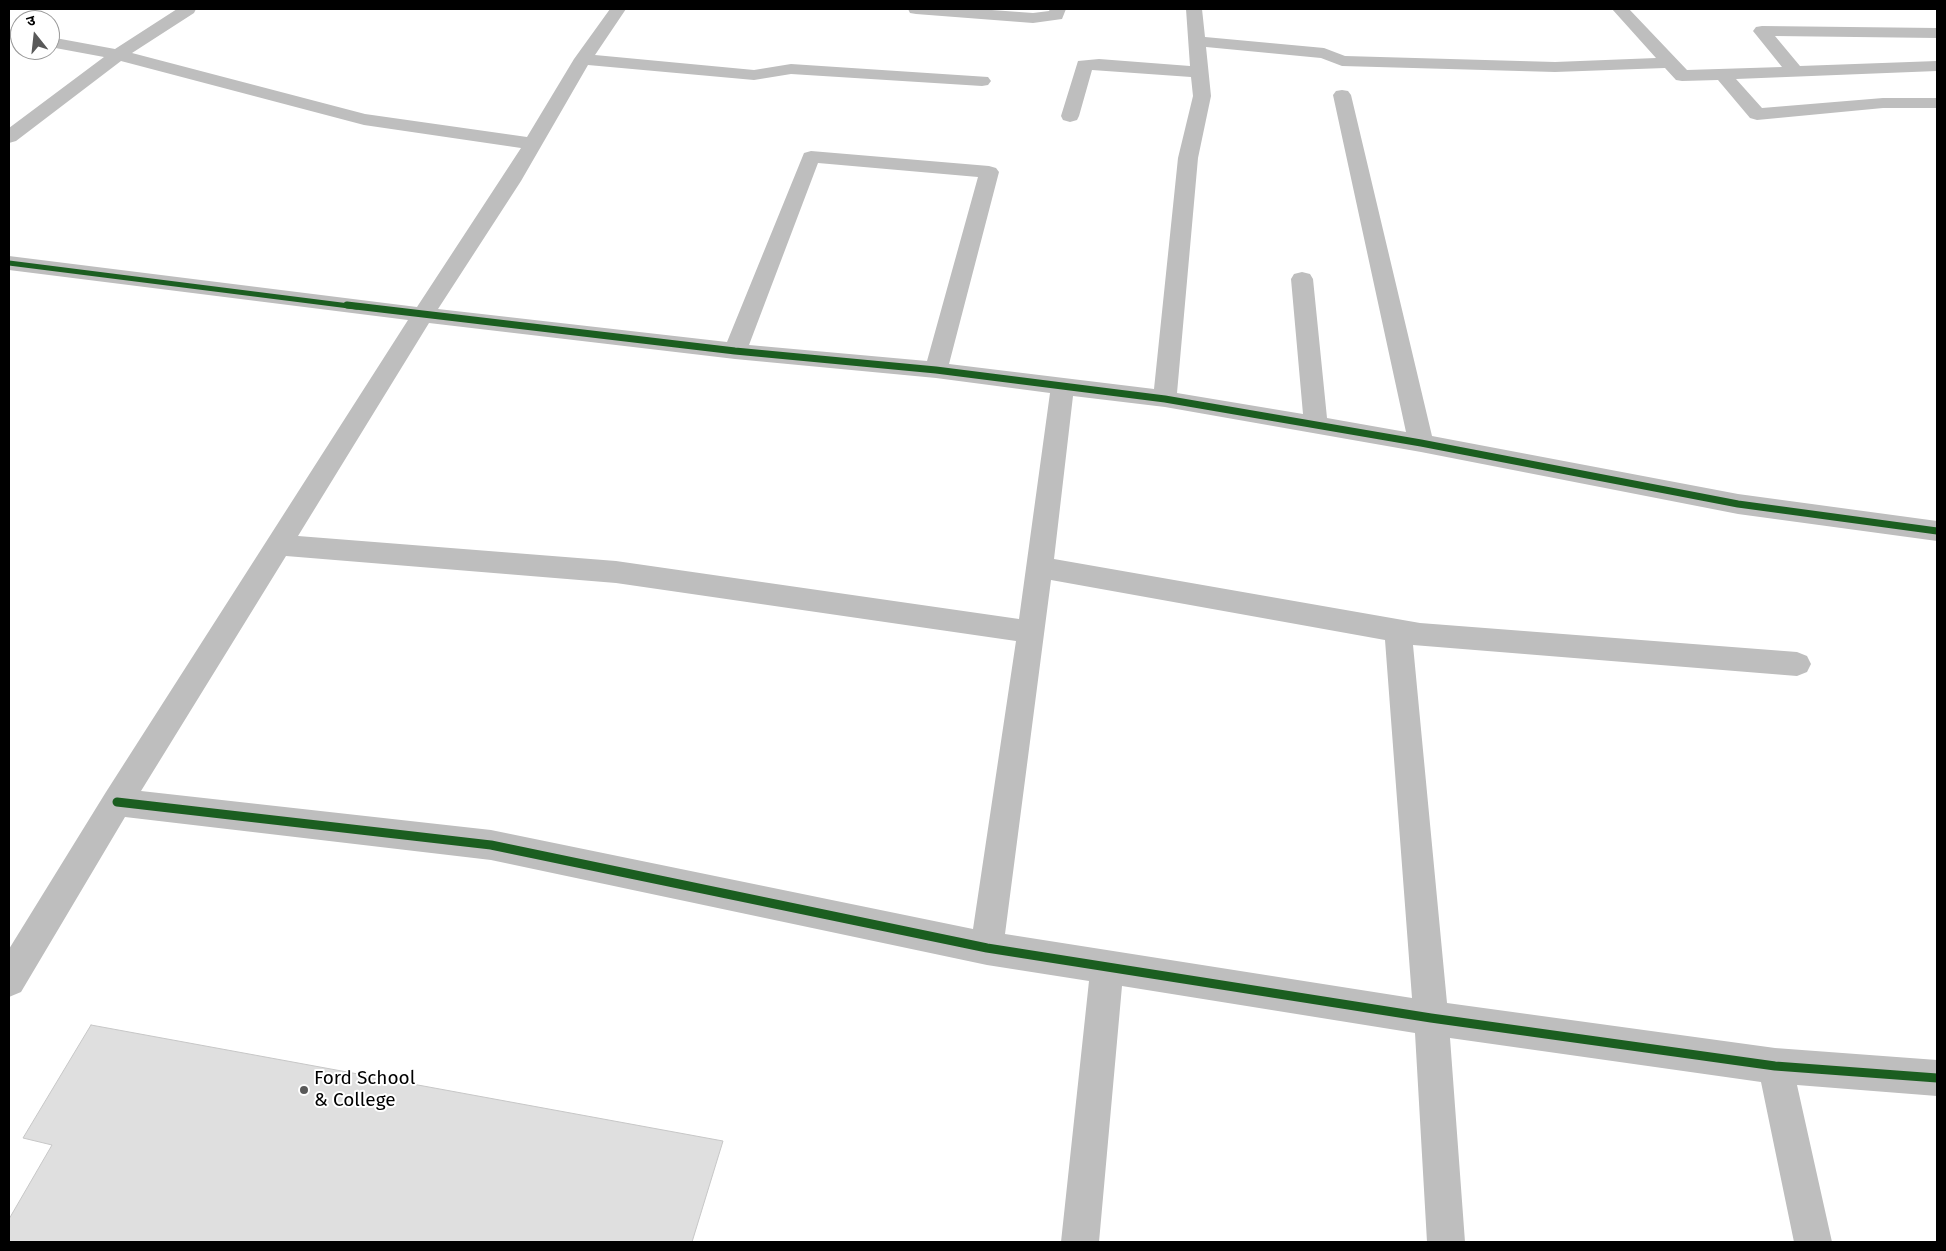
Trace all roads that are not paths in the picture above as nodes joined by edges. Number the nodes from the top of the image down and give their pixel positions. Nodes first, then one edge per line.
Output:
1 (188, 9) edge
2 (618, 9) edge
3 (916, 9) edge
4 (1058, 9) edge
5 (1194, 9) edge
6 (1620, 9) edge
7 (1929, 33) edge
8 (1198, 41) junction
9 (60, 44) edge
10 (1937, 52) edge
11 (118, 55) junction
12 (583, 59) junction
13 (1670, 64) junction
14 (1937, 66) edge
15 (1199, 72) junction
16 (1796, 72) junction
17 (1723, 75) junction
18 (982, 81) dead end
19 (1342, 95) dead end
20 (1937, 103) edge
21 (1070, 116) dead end
22 (9, 137) edge
23 (533, 144) junction
24 (18, 264) edge
25 (1302, 279) dead end
26 (9, 283) edge
27 (422, 315) junction
28 (735, 351) junction
29 (936, 370) junction
30 (1063, 385) junction
31 (1165, 399) junction
32 (1316, 425) junction
33 (1421, 443) junction
34 (1937, 531) edge
35 (278, 545) junction
36 (1039, 567) junction
37 (1398, 631) junction
38 (1031, 632) junction
39 (1796, 664) dead end
40 (117, 802) junction
41 (987, 948) junction
42 (1108, 968) junction
43 (9, 980) edge
44 (1432, 1018) junction
45 (1775, 1066) junction
46 (1937, 1078) edge
47 (1080, 1242) edge
48 (1446, 1242) edge
49 (1813, 1242) edge

1 - 11 street
2 - 12 street
3 - 4 street
5 - 8 street
6 - 13 street
7 - 10 street
7 - 16 street
8 - 13 street
8 - 15 street
9 - 11 street
11 - 22 street
11 - 23 street
12 - 18 street
12 - 23 street
13 - 17 street
14 - 16 street
15 - 21 street
15 - 31 street
16 - 17 street
17 - 20 street
19 - 33 street
23 - 27 street
24 - 26 street
24 - 27 street
25 - 32 street
27 - 28 street
27 - 35 street
28 - 29 street
28 - 29 street
29 - 30 street
30 - 31 street
30 - 36 street
31 - 32 street
32 - 33 street
33 - 34 street
35 - 38 street
35 - 40 street
36 - 37 street
36 - 38 street
37 - 39 street
37 - 44 street
38 - 41 street
40 - 41 street
40 - 43 street
41 - 42 street
42 - 44 street
42 - 47 street
44 - 45 street
44 - 48 street
45 - 46 street
45 - 49 street

